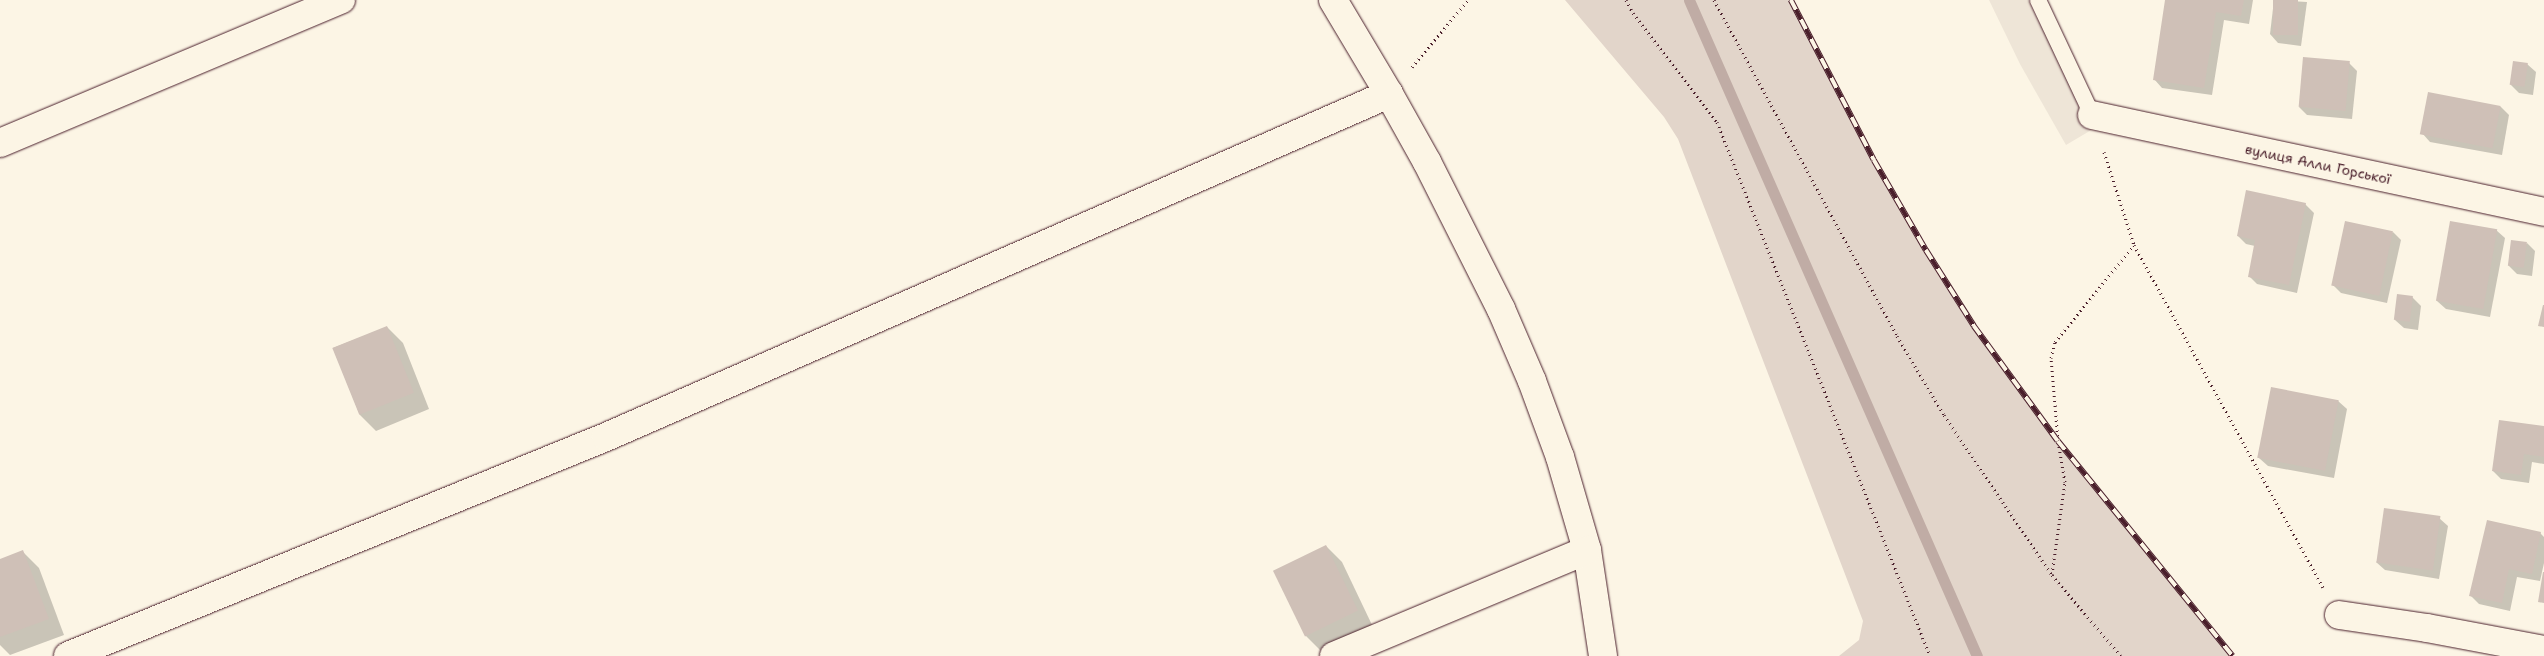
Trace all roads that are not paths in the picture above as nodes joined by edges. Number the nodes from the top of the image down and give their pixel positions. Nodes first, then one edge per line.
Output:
1 (341, 0) edge
2 (1333, 0) edge
3 (2038, 0) edge
4 (1389, 94) junction
5 (2092, 116) joint
6 (0, 143) edge
7 (2544, 212) edge
8 (1587, 550) junction
9 (2339, 615) road end
10 (2544, 650) edge
11 (68, 656) edge
12 (1334, 656) edge
13 (1603, 656) edge

1 - 6 street
2 - 4 street
3 - 5 lane
4 - 8 street
4 - 11 street
5 - 7 street, вулиця Алли Горської
8 - 12 street
8 - 13 street
9 - 10 street

